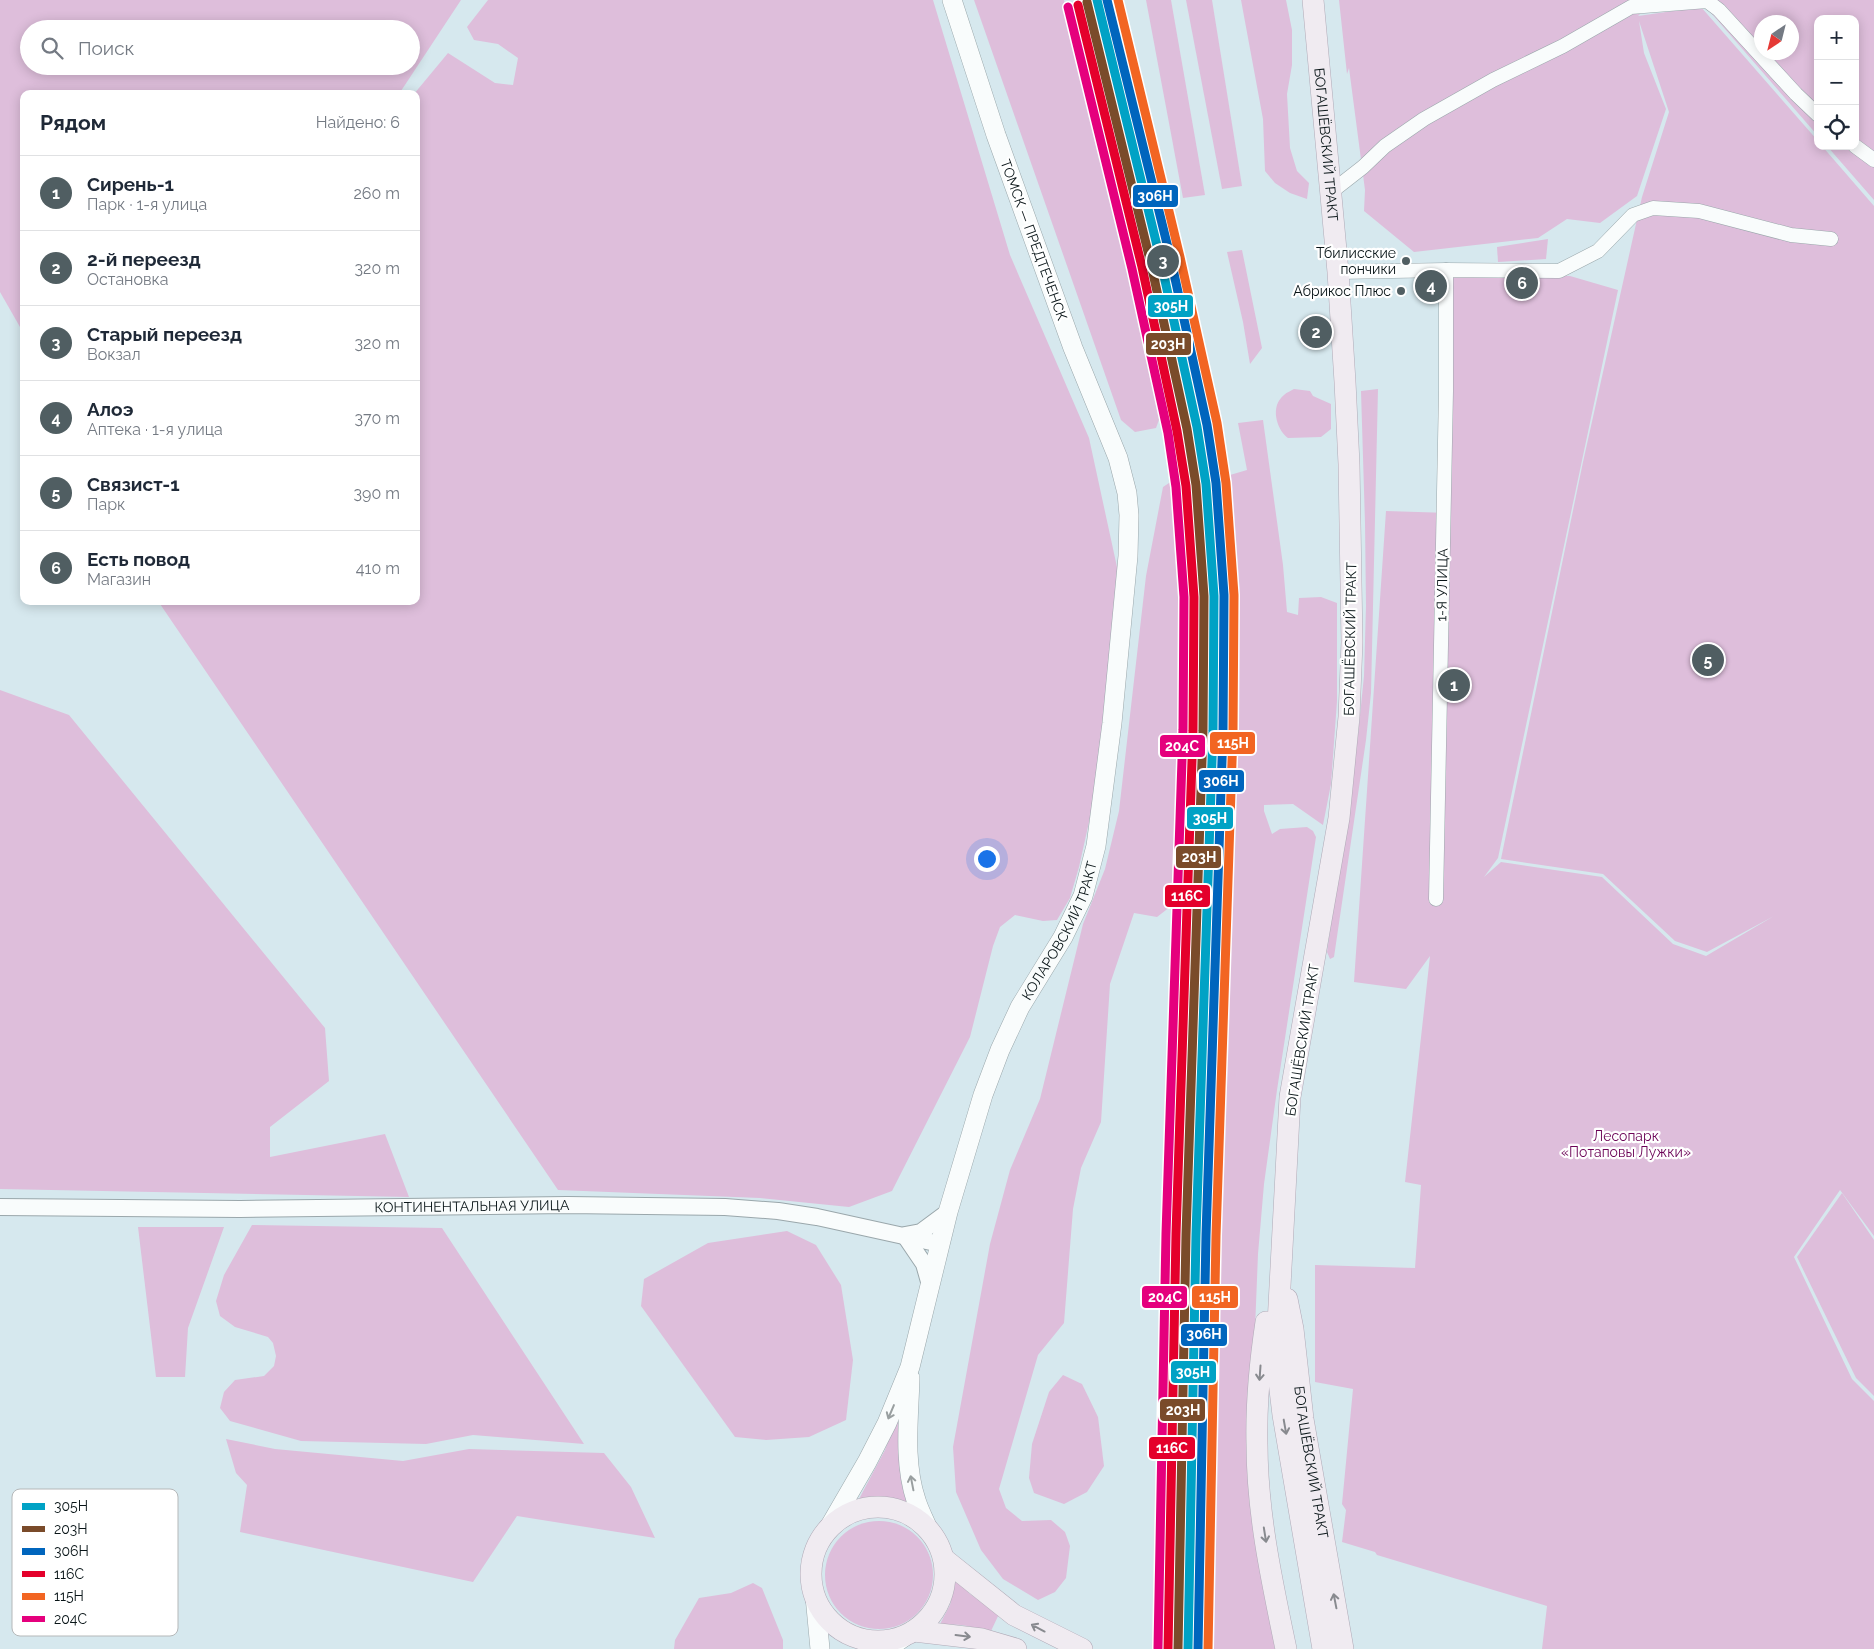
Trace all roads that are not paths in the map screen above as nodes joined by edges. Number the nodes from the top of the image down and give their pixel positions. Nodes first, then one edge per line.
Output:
1 (952, 0) edge
2 (1313, 0) edge
3 (1814, 111) edge
4 (1859, 149) edge
5 (1874, 160) edge
6 (1331, 192) junction
7 (1831, 239) dead end
8 (1446, 270) junction
9 (1338, 272) junction
10 (1124, 478) joint
11 (1436, 899) dead end
12 (0, 1207) edge
13 (948, 1212) junction
14 (905, 1236) junction
15 (940, 1244) junction
16 (1282, 1274) junction
17 (930, 1285) junction
18 (910, 1367) junction
19 (928, 1529) junction
20 (827, 1530) junction
21 (944, 1559) junction
22 (815, 1596) junction
23 (909, 1634) junction
24 (820, 1649) edge
25 (886, 1649) edge
26 (1016, 1649) edge
27 (1082, 1649) edge
28 (1286, 1649) edge
29 (1323, 1649) edge
30 (1343, 1649) edge

1 - 10 main road, ТОМСК — ПРЕДТЕЧЕНСК
2 - 6 main road, БОГАШЁВСКИЙ ТРАКТ
3 - 6 street
4 - 5 street
6 - 9 main road, БОГАШЁВСКИЙ ТРАКТ
7 - 8 street
8 - 9 street
8 - 11 street, 1-Я УЛИЦА
9 - 16 main road, БОГАШЁВСКИЙ ТРАКТ
10 - 13 main road, КОЛАРОВСКИЙ ТРАКТ
12 - 14 street, КОНТИНЕНТАЛЬНАЯ УЛИЦА
13 - 14 street
13 - 15 main road, КОЛАРОВСКИЙ ТРАКТ
14 - 15 street, КОНТИНЕНТАЛЬНАЯ УЛИЦА
14 - 17 street
15 - 17 main road, КОЛАРОВСКИЙ ТРАКТ
16 -> 28 main road
16 -> 29 main road, БОГАШЁВСКИЙ ТРАКТ
30 -> 16 main road, БОГАШЁВСКИЙ ТРАКТ
17 - 18 main road, КОЛАРОВСКИЙ ТРАКТ
19 -> 18 main road
18 -> 20 main road
19 - 20 main road
19 - 21 main road
20 - 22 main road
21 - 23 main road
27 -> 21 main road
22 - 23 main road
22 - 24 main road
23 - 25 main road
23 -> 26 main road

